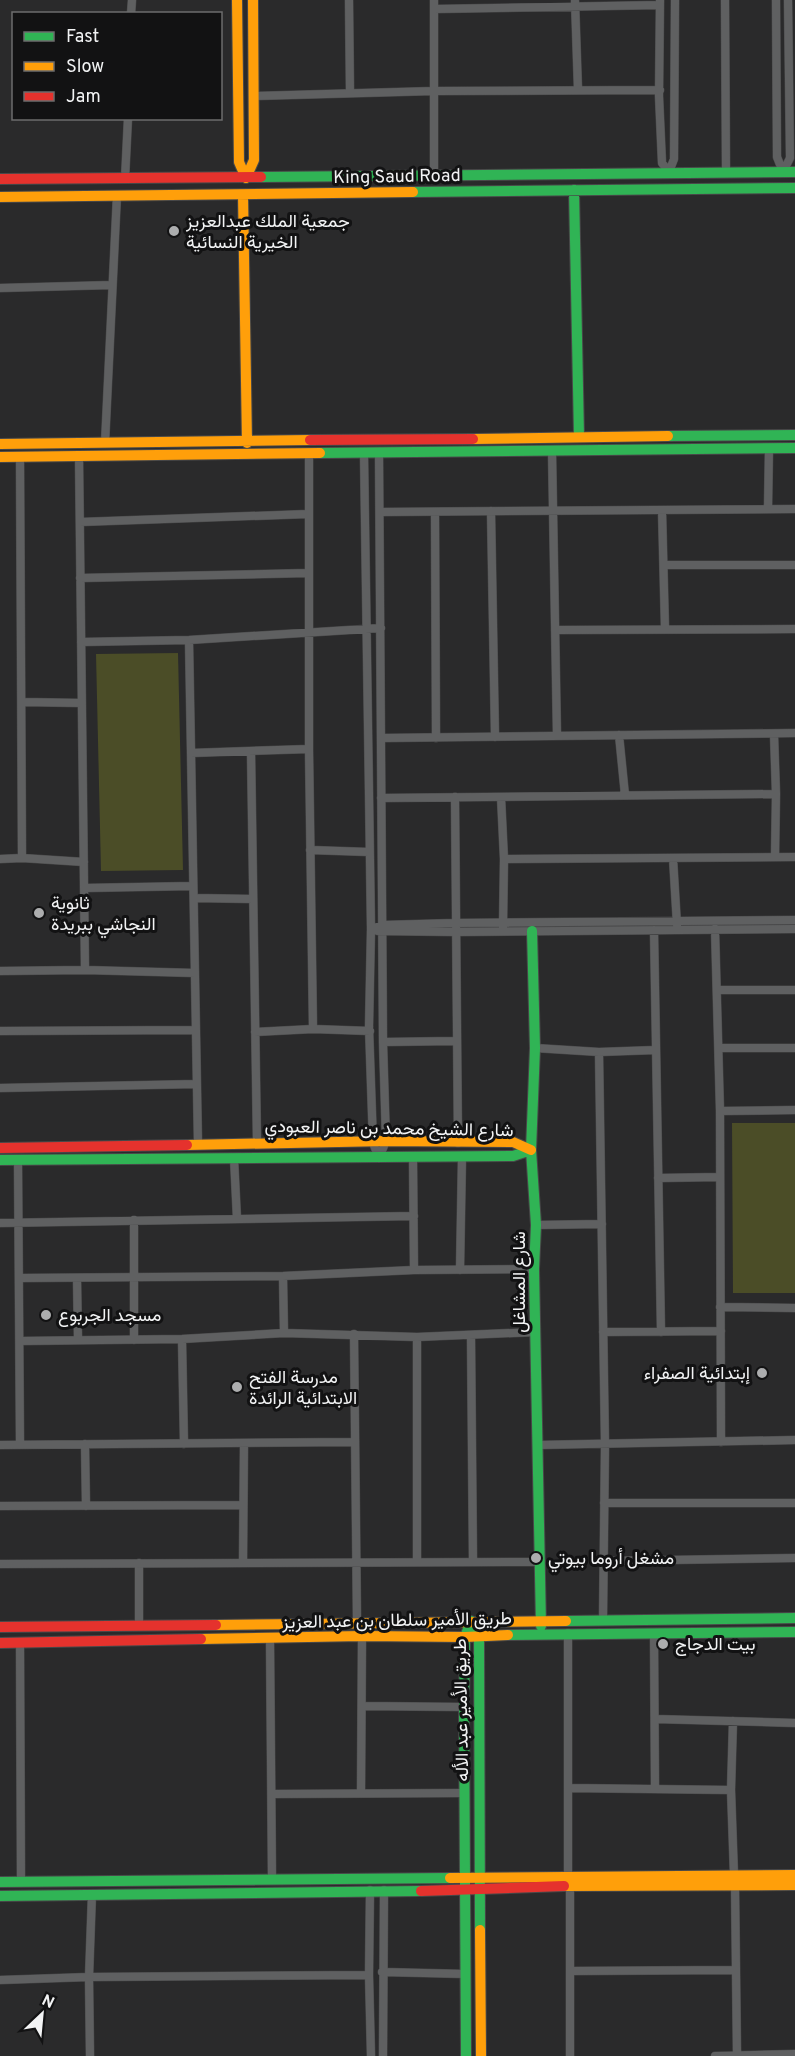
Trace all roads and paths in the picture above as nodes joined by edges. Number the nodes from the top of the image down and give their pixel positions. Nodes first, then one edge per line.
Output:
1 (237, 0) edge
2 (253, 0) edge
3 (349, 0) edge
4 (675, 0) edge
5 (725, 0) edge
6 (776, 0) edge
7 (788, 0) edge
8 (575, 3) edge
9 (660, 3) edge
10 (434, 4) edge
11 (578, 90) junction
12 (660, 90) junction
13 (792, 90) edge
14 (434, 91) junction
15 (350, 93) junction
16 (255, 96) junction
17 (128, 120) edge
18 (726, 171) junction
19 (664, 172) junction
20 (783, 172) junction
21 (795, 172) edge
22 (434, 176) junction
23 (125, 178) junction
24 (246, 178) junction
25 (0, 179) edge
26 (795, 188) edge
27 (659, 189) junction
28 (574, 190) junction
29 (117, 195) junction
30 (243, 195) junction
31 (0, 197) edge
32 (112, 285) junction
33 (0, 288) edge
34 (795, 435) edge
35 (579, 436) junction
36 (370, 439) junction
37 (105, 443) junction
38 (247, 443) junction
39 (0, 444) edge
40 (769, 448) junction
41 (795, 448) edge
42 (552, 451) junction
43 (309, 453) junction
44 (364, 453) junction
45 (379, 453) junction
46 (79, 456) junction
47 (0, 457) edge
48 (20, 457) junction
49 (768, 509) junction
50 (795, 509) edge
51 (662, 510) junction
52 (553, 511) junction
53 (380, 512) junction
54 (435, 512) junction
55 (491, 512) junction
56 (308, 514) junction
57 (80, 522) junction
58 (664, 565) junction
59 (795, 566) edge
60 (308, 573) junction
61 (80, 578) junction
62 (381, 628) junction
63 (795, 629) edge
64 (368, 630) junction
65 (555, 630) junction
66 (665, 630) junction
67 (308, 632) junction
68 (189, 640) junction
69 (81, 642) junction
70 (22, 702) junction
71 (82, 703) junction
72 (795, 733) edge
73 (774, 734) junction
74 (620, 735) junction
75 (557, 736) junction
76 (495, 737) junction
77 (381, 738) junction
78 (436, 738) junction
79 (309, 749) junction
80 (251, 751) junction
81 (191, 753) junction
82 (776, 794) junction
83 (625, 795) junction
84 (455, 797) junction
85 (501, 797) junction
86 (381, 798) junction
87 (310, 850) junction
88 (369, 852) junction
89 (775, 857) junction
90 (795, 857) edge
91 (22, 858) junction
92 (674, 858) junction
93 (0, 859) edge
94 (504, 859) junction
95 (84, 862) junction
96 (193, 886) junction
97 (84, 888) junction
98 (194, 898) junction
99 (254, 900) junction
100 (795, 920) edge
101 (455, 923) junction
102 (677, 926) junction
103 (503, 927) junction
104 (383, 928) junction
105 (371, 929) junction
106 (715, 929) junction
107 (795, 929) edge
108 (654, 930) junction
109 (532, 931) junction
110 (456, 932) junction
111 (85, 970) junction
112 (0, 971) edge
113 (195, 973) junction
114 (717, 990) junction
115 (795, 990) edge
116 (312, 1029) junction
117 (196, 1030) junction
118 (0, 1031) edge
119 (370, 1031) junction
120 (255, 1032) junction
121 (456, 1041) junction
122 (383, 1042) junction
123 (535, 1048) junction
124 (718, 1048) junction
125 (795, 1048) edge
126 (656, 1050) junction
127 (599, 1052) junction
128 (196, 1084) junction
129 (0, 1088) edge
130 (795, 1110) edge
131 (720, 1111) junction
132 (386, 1141) junction
133 (257, 1143) junction
134 (373, 1143) junction
135 (458, 1143) junction
136 (198, 1144) junction
137 (0, 1148) edge
138 (531, 1150) junction
139 (462, 1157) junction
140 (234, 1158) junction
141 (380, 1158) junction
142 (413, 1158) junction
143 (0, 1160) edge
144 (18, 1161) junction
145 (720, 1177) junction
146 (658, 1178) junction
147 (414, 1216) junction
148 (237, 1219) junction
149 (134, 1220) junction
150 (20, 1222) junction
151 (0, 1223) edge
152 (602, 1224) junction
153 (536, 1225) junction
154 (534, 1269) junction
155 (414, 1270) junction
156 (460, 1270) junction
157 (283, 1276) junction
158 (136, 1277) junction
159 (20, 1278) junction
160 (77, 1278) junction
161 (720, 1307) junction
162 (795, 1308) edge
163 (536, 1332) junction
164 (603, 1332) junction
165 (661, 1332) junction
166 (720, 1332) junction
167 (284, 1333) junction
168 (354, 1334) junction
169 (471, 1336) junction
170 (417, 1337) junction
171 (182, 1339) junction
172 (78, 1340) junction
173 (134, 1340) junction
174 (20, 1341) junction
175 (795, 1440) edge
176 (354, 1442) junction
177 (721, 1442) junction
178 (244, 1443) junction
179 (85, 1444) junction
180 (184, 1444) junction
181 (0, 1445) edge
182 (20, 1445) junction
183 (538, 1445) junction
184 (604, 1445) junction
185 (604, 1503) junction
186 (795, 1503) edge
187 (243, 1505) junction
188 (0, 1506) edge
189 (87, 1506) junction
190 (795, 1558) edge
191 (603, 1561) junction
192 (417, 1562) junction
193 (473, 1562) junction
194 (538, 1562) junction
195 (139, 1563) junction
196 (243, 1563) junction
197 (358, 1563) junction
198 (0, 1564) edge
199 (795, 1618) edge
200 (542, 1620) junction
201 (603, 1620) junction
202 (471, 1621) junction
203 (357, 1622) junction
204 (139, 1624) junction
205 (0, 1626) edge
206 (795, 1632) edge
207 (541, 1633) junction
208 (568, 1633) junction
209 (654, 1633) junction
210 (479, 1635) junction
211 (362, 1636) junction
212 (465, 1637) junction
213 (270, 1639) junction
214 (0, 1642) edge
215 (20, 1642) junction
216 (362, 1706) junction
217 (464, 1707) junction
218 (655, 1719) junction
219 (733, 1722) junction
220 (795, 1723) edge
221 (568, 1788) junction
222 (655, 1789) junction
223 (731, 1790) junction
224 (361, 1793) junction
225 (465, 1793) junction
226 (272, 1794) junction
227 (795, 1875) edge
228 (480, 1876) junction
229 (465, 1878) junction
230 (272, 1880) junction
231 (734, 1880) junction
232 (569, 1881) junction
233 (0, 1882) edge
234 (21, 1882) junction
235 (795, 1885) edge
236 (479, 1889) junction
237 (370, 1890) junction
238 (384, 1890) junction
239 (465, 1890) junction
240 (92, 1894) junction
241 (0, 1896) edge
242 (736, 1970) junction
243 (570, 1971) junction
244 (382, 1972) junction
245 (466, 1974) junction
246 (369, 1975) junction
247 (89, 1977) junction
248 (0, 1980) edge
249 (795, 2054) edge
250 (737, 2055) edge
251 (90, 2056) edge
252 (371, 2056) edge
253 (383, 2056) edge
254 (466, 2056) edge
255 (481, 2056) edge
256 (570, 2056) edge
257 (715, 2056) edge

1 - 24 street
2 - 16 street
3 - 15 street
4 - 19 street
5 - 18 street
6 - 20 street
7 - 13 street
8 - 9 street
8 - 10 street
8 - 11 street
9 - 12 street
10 - 14 street
11 - 12 street
11 - 14 street
12 - 19 street
13 - 20 street
14 - 15 street
14 - 22 street
15 - 16 street
16 - 24 street
17 - 23 street
18 - 19 street, King Saud Road
18 - 20 street, King Saud Road
19 - 22 street, King Saud Road
19 - 27 street
20 - 21 street, King Saud Road
22 - 24 street, King Saud Road
23 - 24 street, King Saud Road
23 - 25 street, King Saud Road
26 - 27 street, King Saud Road
27 - 28 street, King Saud Road
28 - 30 street, King Saud Road
28 - 35 street
29 - 30 street, King Saud Road
29 - 31 street, King Saud Road
29 - 32 street
30 - 38 street
32 - 33 street
32 - 37 street
34 - 35 street
35 - 36 street
36 - 38 street
36 - 44 street
36 - 45 street
37 - 38 street
37 - 39 street
40 - 41 street
40 - 42 street
40 - 49 street
42 - 45 street
42 - 52 street
43 - 44 street
43 - 46 street
43 - 56 street
44 - 45 street
44 - 64 street
45 - 53 street
46 - 48 street
46 - 57 street
47 - 48 street
48 - 70 street
49 - 50 street
49 - 51 street
51 - 52 street
51 - 58 street
52 - 55 street
52 - 65 street
53 - 54 street
53 - 62 street
54 - 55 street
54 - 78 street
55 - 76 street
56 - 57 street
56 - 60 street
57 - 61 street
58 - 59 street
58 - 66 street
60 - 61 street
60 - 67 street
61 - 69 street
62 - 64 street
62 - 77 street
63 - 66 street
64 - 67 street
64 - 88 street
65 - 66 street
65 - 75 street
67 - 68 street
67 - 79 street
68 - 69 street
68 - 81 street
69 - 71 street
70 - 71 street
70 - 91 street
71 - 95 street
72 - 73 street
73 - 74 street
73 - 82 street
74 - 75 street
74 - 83 street
75 - 76 street
76 - 78 street
77 - 78 street
77 - 86 street
79 - 80 street
79 - 87 street
80 - 81 street
80 - 99 street
81 - 96 street
82 - 83 street
82 - 89 street
83 - 85 street
84 - 85 street
84 - 86 street
84 - 101 street
85 - 94 street
86 - 104 street
87 - 88 street
87 - 116 street
88 - 105 street
89 - 90 street
89 - 92 street
91 - 93 street
91 - 95 street
92 - 94 street
92 - 102 street
94 - 103 street
95 - 97 street
96 - 97 street
96 - 98 street
97 - 111 street
98 - 99 street
98 - 113 street
99 - 120 street
100 - 102 street
101 - 103 street
101 - 104 street
101 - 110 street
102 - 103 street
102 - 106 street
102 - 108 street
103 - 109 street
103 - 110 street
104 - 105 street
104 - 110 street
104 - 122 street
105 - 119 street
106 - 107 street
106 - 114 street
108 - 109 street
108 - 126 street
109 - 123 street, شارع المشاغل
110 - 121 street
111 - 112 street
111 - 113 street
113 - 117 street
114 - 115 street
114 - 124 street
116 - 119 street
116 - 120 street
117 - 118 street
117 - 128 street
119 - 134 street
120 - 133 street
121 - 122 street
121 - 135 street
122 - 132 street
123 - 127 street
123 - 138 street, شارع المشاغل
124 - 125 street
124 - 131 street
126 - 127 street
126 - 146 street
127 - 152 street
128 - 129 street
128 - 136 street
130 - 131 street
131 - 145 street
132 - 134 street, شارع الشيخ محمد بن ناصر العبودي
132 - 135 street, شارع الشيخ محمد بن ناصر العبودي
132 - 141 street
133 - 134 street, شارع الشيخ محمد بن ناصر العبودي
133 - 136 street, شارع الشيخ محمد بن ناصر العبودي
134 - 141 street
135 - 138 street, شارع الشيخ محمد بن ناصر العبودي
136 - 137 street, شارع الشيخ محمد بن ناصر العبودي
138 - 139 street, شارع الشيخ محمد بن ناصر العبودي
138 - 153 street, شارع المشاغل
139 - 142 street, شارع الشيخ محمد بن ناصر العبودي
139 - 156 street
140 - 141 street, شارع الشيخ محمد بن ناصر العبودي
140 - 144 street, شارع الشيخ محمد بن ناصر العبودي
140 - 148 street
141 - 142 street, شارع الشيخ محمد بن ناصر العبودي
142 - 147 street
143 - 144 street, شارع الشيخ محمد بن ناصر العبودي
144 - 150 street
145 - 146 street
145 - 161 street
146 - 165 street
147 - 148 street
147 - 155 street
148 - 149 street
149 - 150 street
149 - 158 street
150 - 151 street
150 - 159 street
152 - 153 street
152 - 164 street
153 - 154 street, شارع المشاغل
154 - 156 street
154 - 163 street, شارع المشاغل
155 - 156 street
155 - 157 street
157 - 158 street
157 - 167 street
158 - 160 street
158 - 173 street
159 - 160 street
159 - 174 street
160 - 172 street
161 - 162 street
161 - 166 street
163 - 169 street
163 - 183 street, شارع المشاغل
164 - 165 street
164 - 184 street
165 - 166 street
166 - 177 street
167 - 168 street
167 - 171 street
168 - 170 street
168 - 176 street
169 - 170 street
169 - 193 street
170 - 192 street
171 - 173 street
171 - 180 street
172 - 173 street
172 - 174 street
174 - 182 street
175 - 177 street
176 - 178 street
176 - 197 street
177 - 184 street
178 - 180 street
178 - 187 street
179 - 180 street
179 - 182 street
179 - 189 street
181 - 182 street
183 - 184 street
183 - 194 street, شارع المشاغل
184 - 185 street
185 - 186 street
185 - 191 street
187 - 189 street
187 - 196 street
188 - 189 street
190 - 191 street
191 - 201 street
192 - 193 street
192 - 197 street
193 - 194 street
194 - 200 street, شارع المشاغل
195 - 196 street
195 - 198 street
195 - 204 street
196 - 197 street
197 - 203 street
199 - 201 street, طريق الأمير سلطان بن عبد العزيز
200 - 201 street, طريق الأمير سلطان بن عبد العزيز
200 - 202 street, طريق الأمير سلطان بن عبد العزيز
200 - 207 street, شارع المشاغل
202 - 203 street, طريق الأمير سلطان بن عبد العزيز
202 - 210 street, طريق الأمير عبد الأله
202 - 212 street, طريق الأمير عبد الأله
203 - 204 street, طريق الأمير سلطان بن عبد العزيز
204 - 205 street, طريق الأمير سلطان بن عبد العزيز
206 - 209 street, طريق الأمير سلطان بن عبد العزيز
207 - 208 street, طريق الأمير سلطان بن عبد العزيز
207 - 210 street, طريق الأمير سلطان بن عبد العزيز
208 - 209 street, طريق الأمير سلطان بن عبد العزيز
208 - 221 street
209 - 218 street
210 - 212 street, طريق الأمير سلطان بن عبد العزيز
210 - 228 street, طريق الأمير عبد الأله
211 - 212 street, طريق الأمير سلطان بن عبد العزيز
211 - 213 street, طريق الأمير سلطان بن عبد العزيز
211 - 216 street
212 - 217 street, طريق الأمير عبد الأله
213 - 215 street, طريق الأمير سلطان بن عبد العزيز
213 - 226 street
214 - 215 street, طريق الأمير سلطان بن عبد العزيز
215 - 234 street
216 - 217 street
216 - 224 street
217 - 225 street, طريق الأمير عبد الأله
218 - 219 street
218 - 222 street
219 - 220 street
219 - 223 street
221 - 222 street
221 - 232 street
222 - 223 street
223 - 231 street
224 - 225 street
224 - 226 street
225 - 229 street, طريق الأمير عبد الأله
226 - 230 street
227 - 231 street
228 - 229 street
228 - 232 street
228 - 236 street, طريق الأمير عبد الأله
229 - 230 street
229 - 239 street, طريق الأمير عبد الأله
230 - 234 street
231 - 232 street
231 - 235 street
231 - 242 street
232 - 236 street
232 - 243 street
233 - 234 street
236 - 239 street
236 - 255 street, طريق الأمير عبد الأله
237 - 238 street
237 - 240 street
237 - 246 street
238 - 239 street
238 - 244 street
239 - 245 street, طريق الأمير عبد الأله
240 - 241 street
240 - 247 street
242 - 243 street
242 - 250 street
243 - 256 street
244 - 245 street
244 - 253 street
245 - 254 street, طريق الأمير عبد الأله
246 - 247 street
246 - 252 street
247 - 248 street
247 - 251 street
249 - 250 street
250 - 257 street

